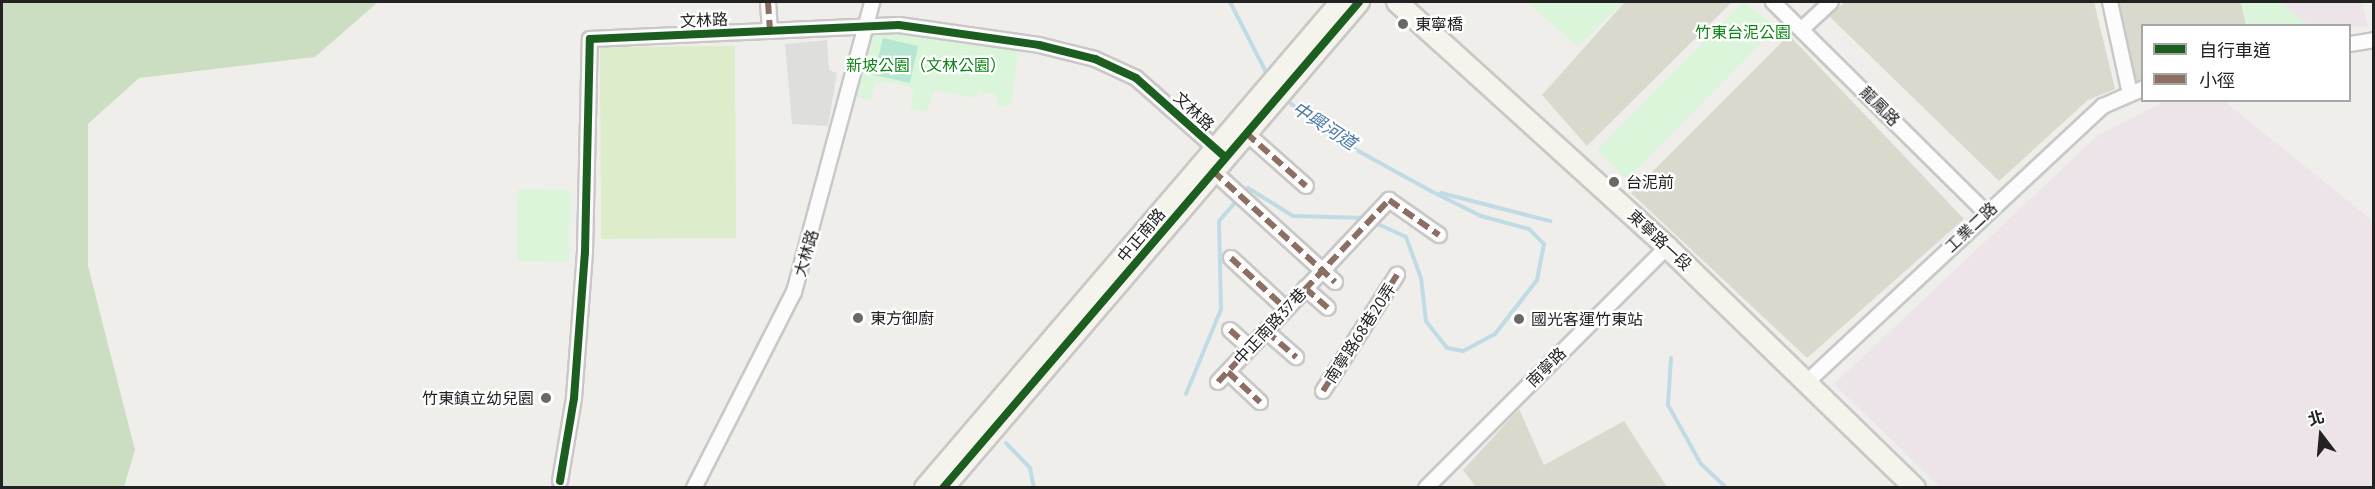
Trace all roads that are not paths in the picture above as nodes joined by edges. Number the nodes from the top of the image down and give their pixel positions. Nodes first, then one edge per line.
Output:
1 (768, 2) edge
2 (872, 2) edge
3 (1341, 2) edge
4 (1359, 2) edge
5 (1397, 2) edge
6 (1773, 2) edge
7 (1831, 2) edge
8 (2110, 2) edge
9 (865, 25) junction
10 (1803, 28) junction
11 (770, 31) junction
12 (2373, 40) edge
13 (2351, 44) edge
14 (1276, 87) junction
15 (2136, 91) edge
16 (1246, 133) junction
17 (1218, 158) junction
18 (1306, 186) dead end
19 (1986, 213) junction
20 (1439, 235) dead end
21 (1667, 247) junction
22 (1231, 258) dead end
23 (1322, 270) junction
24 (1397, 275) dead end
25 (1335, 282) dead end
26 (1305, 288) junction
27 (1328, 308) dead end
28 (1286, 309) junction
29 (1230, 330) dead end
30 (1266, 331) junction
31 (1250, 348) junction
32 (1296, 357) dead end
33 (1809, 380) junction
34 (1323, 391) dead end
35 (1260, 402) dead end
36 (560, 481) dead end
37 (694, 488) edge
38 (925, 488) edge
39 (944, 488) edge
40 (1426, 488) edge
41 (1915, 488) edge

1 - 11 street
2 - 9 street, 大林路
3 - 14 street, 中正南路
4 - 14 street, 中正南路
5 - 21 street, 東寧路一段
6 - 10 street, 龍鳳路
7 - 10 street
8 - 15 street
9 - 11 street, 文林路
9 - 17 street, 文林路
9 - 37 street, 大林路
10 - 19 street, 龍鳳路
11 - 36 street, 文林路
12 - 13 street
14 - 16 street, 中正南路
14 - 17 street, 中正南路
15 - 19 street, 工業二路
16 - 17 street, 中正南路
16 - 18 street
17 - 23 street
17 - 38 street, 中正南路
17 - 39 street, 中正南路
19 - 33 street, 工業二路
20 - 23 street, 中正南路37巷
21 - 33 street, 東寧路一段
21 - 40 street, 南寧路
22 - 28 street
23 - 25 street
23 - 26 street, 中正南路37巷
24 - 34 street, 南寧路68巷20弄
26 - 27 street
26 - 28 street, 中正南路37巷
28 - 30 street, 中正南路37巷
29 - 31 street
30 - 31 street, 中正南路37巷
30 - 32 street
31 - 35 street, 中正南路37巷
33 - 41 street, 東寧路一段

